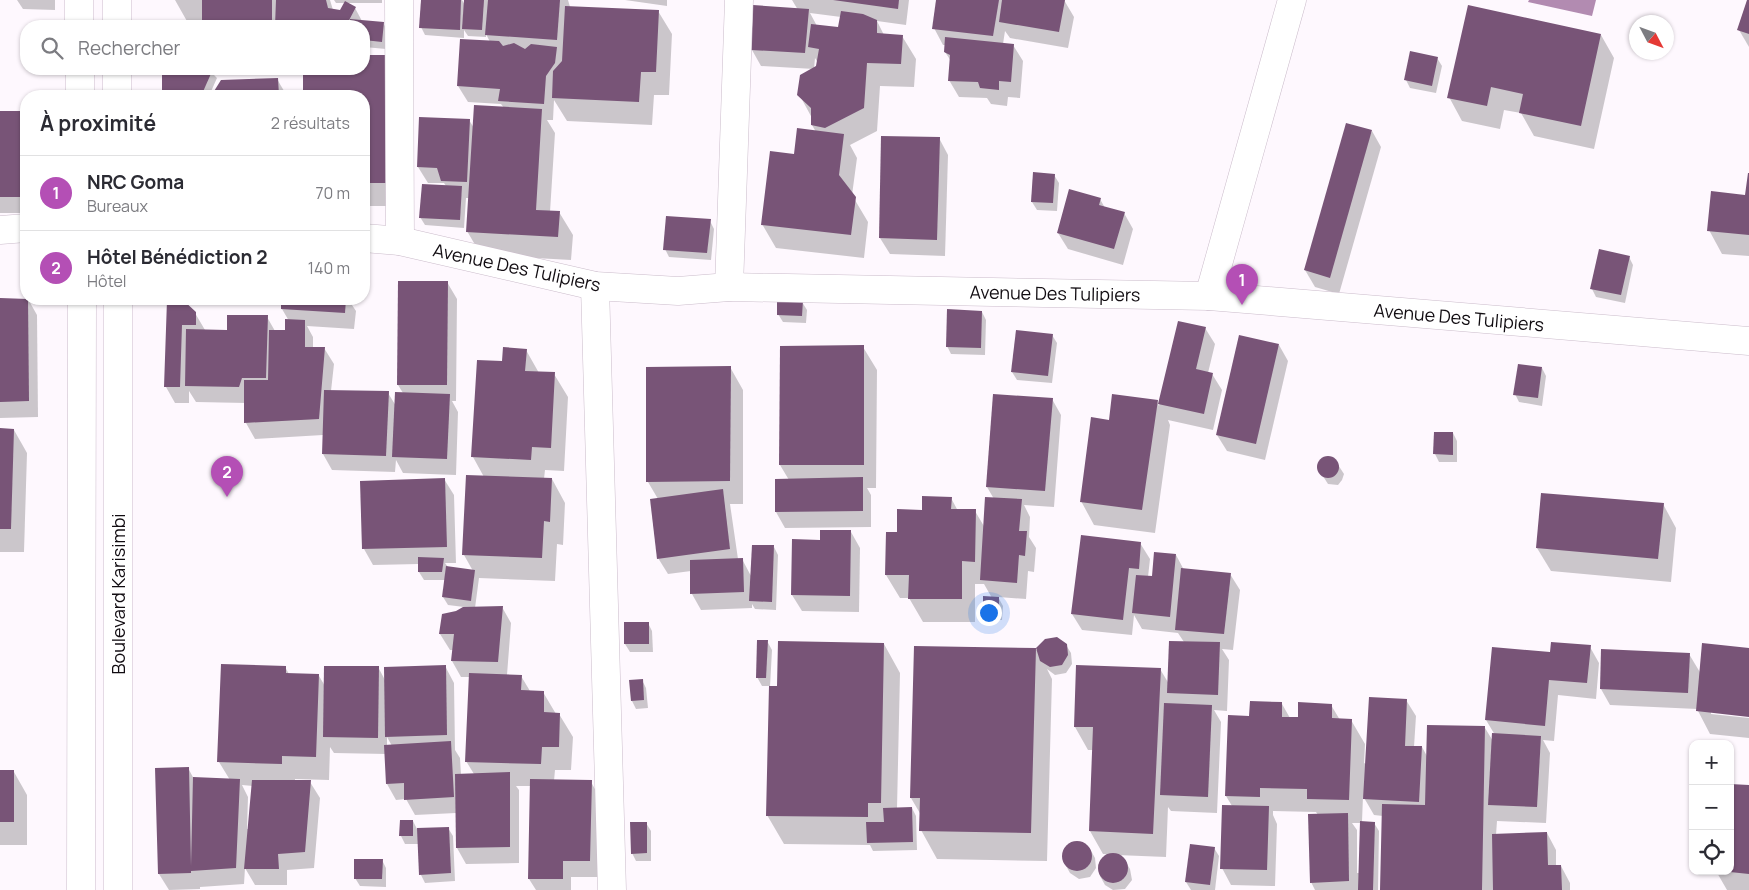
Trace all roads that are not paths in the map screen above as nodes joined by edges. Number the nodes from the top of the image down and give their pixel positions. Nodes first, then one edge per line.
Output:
1 (79, 0) edge
2 (117, 0) edge
3 (399, 0) edge
4 (739, 0) edge
5 (1292, 0) edge
6 (80, 20) edge
7 (117, 20) edge
8 (80, 75) edge
9 (117, 75) edge
10 (80, 90) edge
11 (117, 90) edge
12 (20, 228) edge
13 (0, 230) edge
14 (370, 238) edge
15 (400, 241) junction
16 (595, 286) junction
17 (729, 287) junction
18 (1209, 296) junction
19 (82, 305) edge
20 (118, 305) edge
21 (1749, 340) edge
22 (81, 890) edge
23 (118, 890) edge
24 (612, 890) edge

1 - 6 street
2 - 7 street
3 - 15 street
4 - 17 street
5 - 18 street
8 - 10 street
9 - 11 street
12 - 13 street
14 - 15 street, Avenue Des Tulipiers
15 - 16 street, Avenue Des Tulipiers
16 - 17 street, Avenue Des Tulipiers
16 - 24 street
17 - 18 street, Avenue Des Tulipiers
18 - 21 street, Avenue Des Tulipiers
19 - 22 street
20 - 23 street, Boulevard Karisimbi

